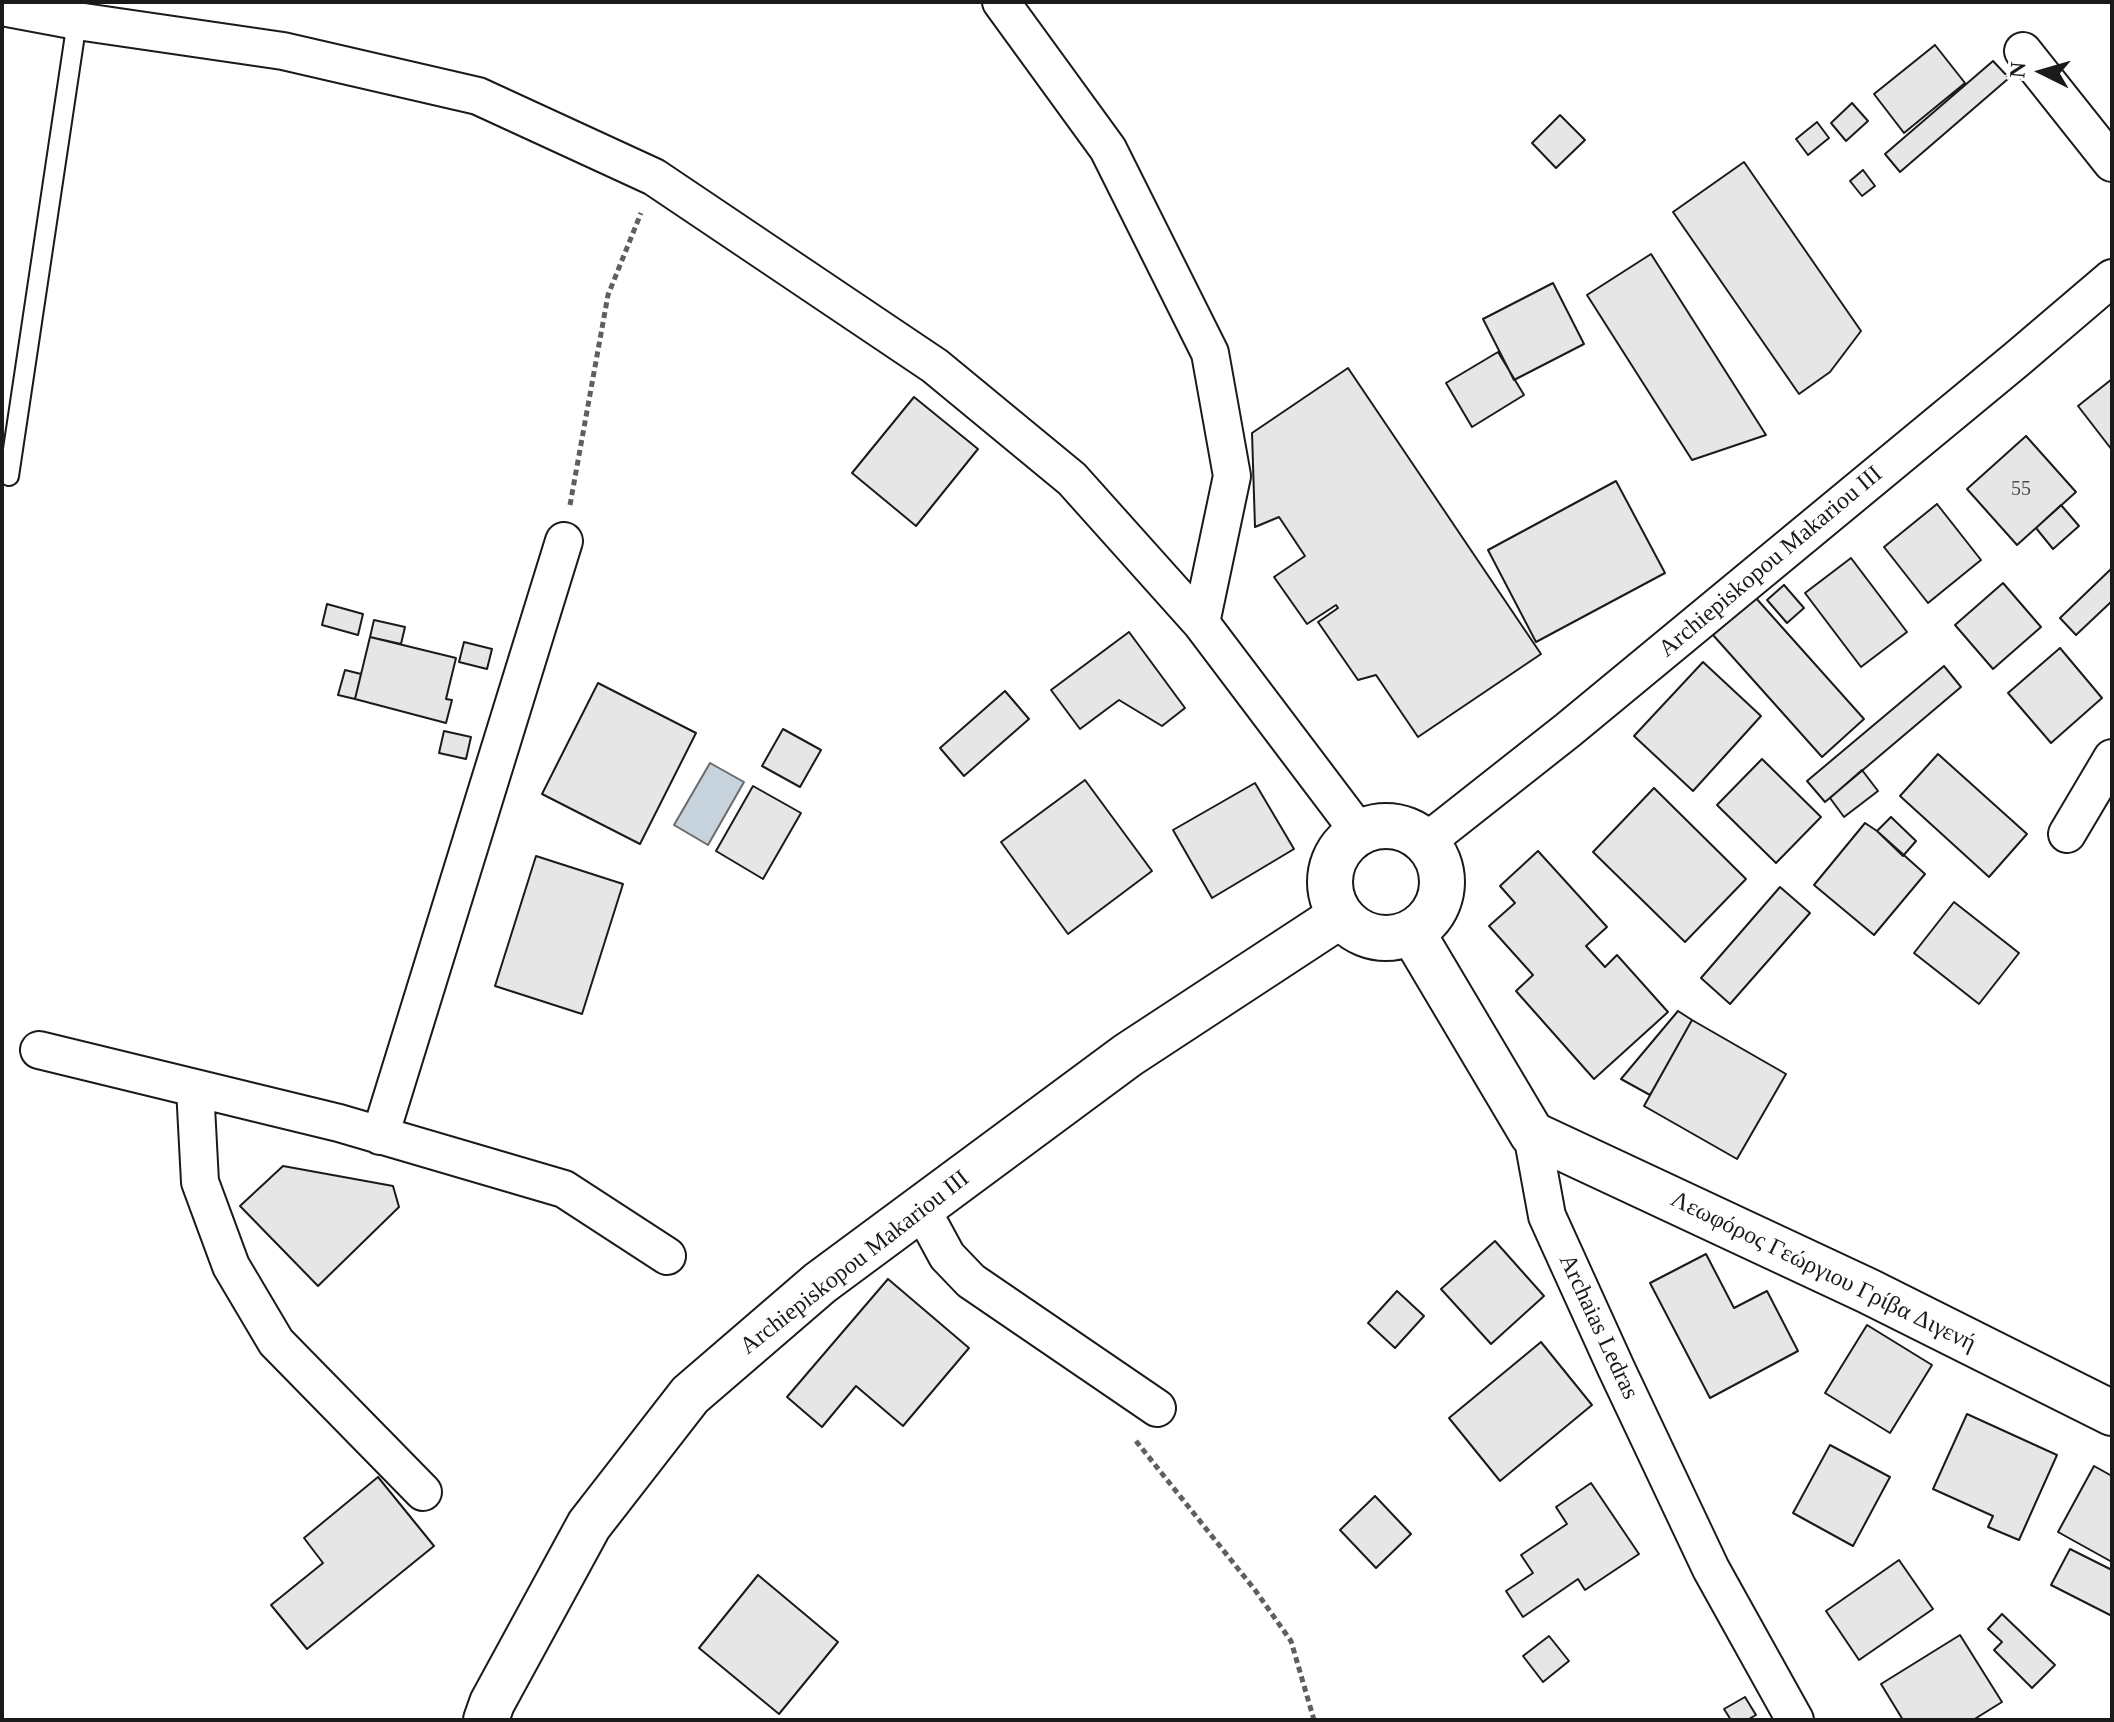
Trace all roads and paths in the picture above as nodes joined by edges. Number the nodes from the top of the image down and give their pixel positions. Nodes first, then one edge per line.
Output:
1 (1001, 2) edge
2 (2, 7) edge
3 (77, 21) junction
4 (2023, 51) dead end
5 (2112, 163) edge
6 (654, 177) junction
7 (2112, 278) edge
8 (9, 476) dead end
9 (564, 541) joint
10 (1201, 623) junction
11 (2112, 758) edge
12 (1359, 832) junction
13 (2067, 834) dead end
14 (1426, 842) junction
15 (1340, 916) junction
16 (1412, 932) junction
17 (39, 1050) dead end
18 (195, 1088) junction
19 (1532, 1134) junction
20 (380, 1136) junction
21 (921, 1208) junction
22 (667, 1256) dead end
23 (1157, 1408) dead end
24 (2112, 1413) edge
25 (1133, 1438) dead end
26 (423, 1492) dead end
27 (486, 1720) edge
28 (1314, 1720) edge
29 (1795, 1720) edge

1 - 10 street
2 - 3 street
3 - 6 street
3 - 8 lane
4 - 5 street
6 - 9 path
6 - 10 street
7 - 14 street, Archiepiskopou Makariou III
9 - 20 street
10 - 12 street
11 - 13 street
12 - 14 street
12 - 15 street
14 - 16 street
15 - 16 street
15 - 21 street, Archiepiskopou Makariou III
16 - 19 street, Archaias Ledras
17 - 18 street
18 - 20 street
18 - 26 street
19 - 24 street, Λεωφόρος Γεώργιου Γρίβα Διγενή
19 - 29 street, Archaias Ledras
20 - 22 street
21 - 23 street
21 - 27 street, Archiepiskopou Makariou III
25 - 28 path

